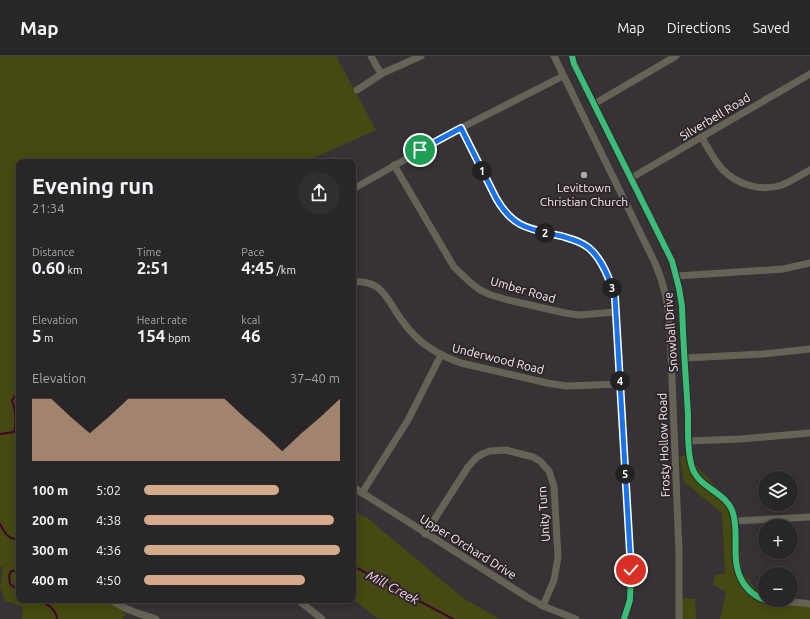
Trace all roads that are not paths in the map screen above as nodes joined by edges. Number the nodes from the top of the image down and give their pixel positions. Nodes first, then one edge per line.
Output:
1 (421, 56) edge
2 (554, 56) edge
3 (572, 56) edge
4 (676, 56) edge
5 (373, 59) edge
6 (383, 73) junction
7 (810, 74) edge
8 (563, 76) junction
9 (357, 90) dead end
10 (594, 104) junction
11 (461, 128) junction
12 (702, 138) junction
13 (394, 165) junction
14 (810, 170) edge
15 (631, 178) junction
16 (356, 187) edge
17 (810, 263) edge
18 (677, 276) junction
19 (356, 282) edge
20 (616, 312) junction
21 (810, 349) edge
22 (441, 355) junction
23 (685, 358) junction
24 (621, 384) junction
25 (810, 433) edge
26 (689, 441) junction
27 (356, 489) edge
28 (362, 493) junction
29 (810, 517) edge
30 (735, 521) junction
31 (425, 534) junction
32 (758, 596) edge
33 (798, 602) edge
34 (116, 603) edge
35 (302, 603) edge
36 (810, 604) edge
37 (543, 606) junction
38 (156, 619) edge
39 (322, 619) edge
40 (576, 619) edge
41 (624, 619) edge
42 (679, 619) edge

1 - 6 street
2 - 8 street, Frosty Hollow Road
3 - 10 street, Snowball Drive
4 - 10 street
5 - 6 street
6 - 9 street
7 - 12 street, Silverbell Road
8 - 11 street
8 - 42 street, Frosty Hollow Road
10 - 15 street, Snowball Drive
11 - 13 street
11 - 20 street
12 - 14 street
12 - 15 street, Silverbell Road
13 - 16 street
13 - 20 street, Umber Road
15 - 18 street, Snowball Drive
17 - 18 street
18 - 23 street, Snowball Drive
19 - 22 street, Underwood Road
20 - 24 street
21 - 23 street
22 - 24 street, Underwood Road
22 - 28 street
23 - 26 street, Snowball Drive
24 - 41 street
25 - 26 street
26 - 30 street, Snowball Drive
27 - 28 street, Upper Orchard Drive
28 - 31 street, Upper Orchard Drive
29 - 30 street
30 - 32 street, Snowball Drive
31 - 37 street, Upper Orchard Drive
31 - 37 street, Unity Turn
33 - 36 street, Snowball Drive
34 - 38 street
35 - 39 street
37 - 40 street, Upper Orchard Drive

